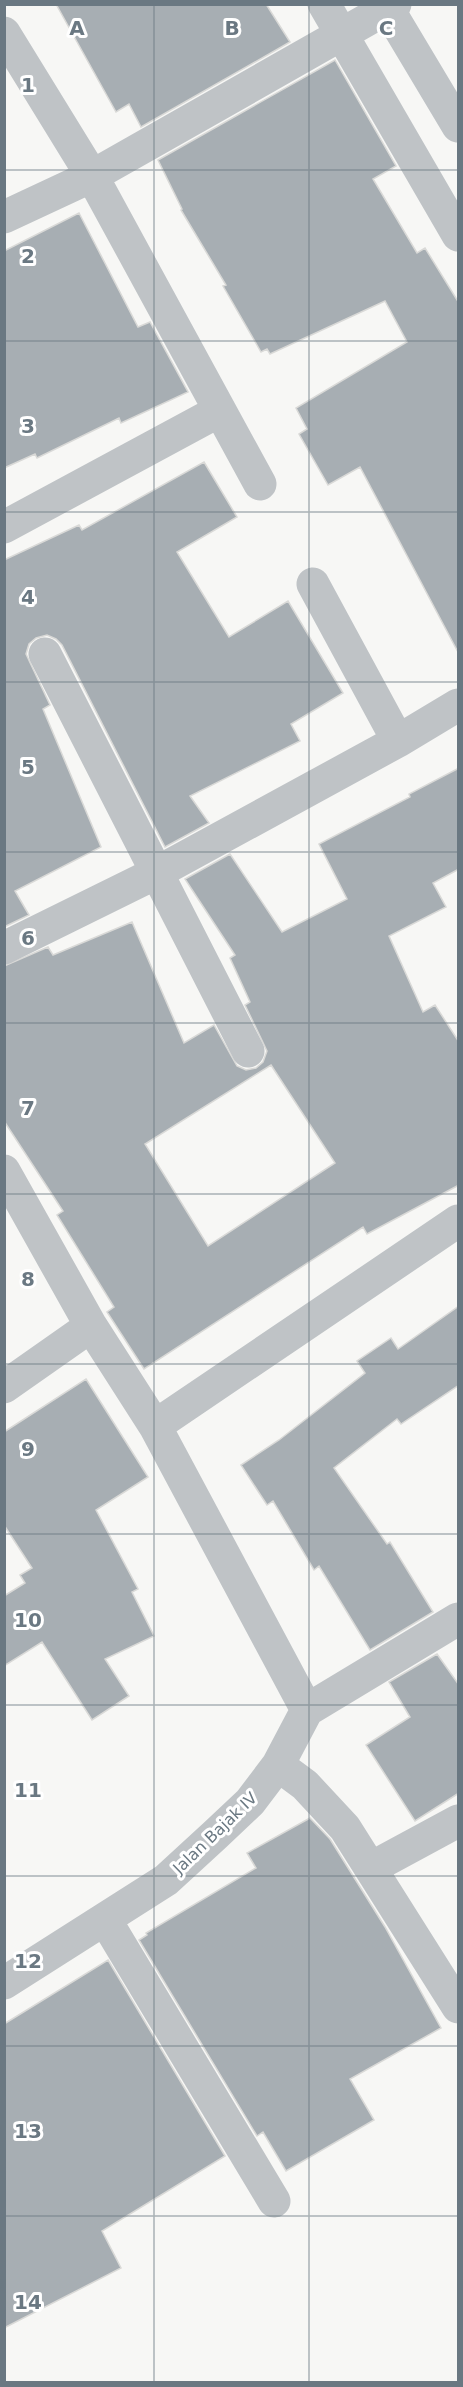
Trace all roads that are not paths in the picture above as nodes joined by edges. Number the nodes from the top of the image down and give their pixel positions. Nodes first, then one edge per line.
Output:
1 (324, 4) edge
2 (389, 6) edge
3 (4, 33) edge
4 (342, 35) junction
5 (459, 126) edge
6 (92, 176) junction
7 (4, 217) edge
8 (459, 235) edge
9 (219, 411) junction
10 (260, 484) dead end
11 (4, 526) edge
12 (313, 584) dead end
13 (45, 654) dead end
14 (459, 705) edge
15 (398, 741) junction
16 (158, 872) junction
17 (4, 948) edge
18 (248, 1051) dead end
19 (4, 1171) edge
20 (459, 1221) edge
21 (91, 1326) junction
22 (4, 1387) edge
23 (155, 1426) junction
24 (457, 1624) edge
25 (307, 1710) junction
26 (278, 1765) junction
27 (459, 1821) edge
28 (371, 1868) junction
29 (106, 1921) junction
30 (4, 1983) edge
31 (459, 2007) edge
32 (274, 2201) dead end

1 - 4 street
2 - 4 street
2 - 5 street
3 - 6 street
4 - 6 street
4 - 8 street
6 - 7 street
6 - 9 street
9 - 10 street
9 - 11 street
12 - 15 street
13 - 16 street
14 - 15 street
15 - 16 street
16 - 17 street
16 - 18 street
19 - 21 street
20 - 23 street
21 - 22 street
21 - 23 street
23 - 25 street
24 - 25 street
25 - 26 street, Jalan Bajak IV
26 - 28 street
26 - 29 street, Jalan Bajak IV
27 - 28 street
28 - 31 street
29 - 30 street, Jalan Bajak IV
29 - 32 street

